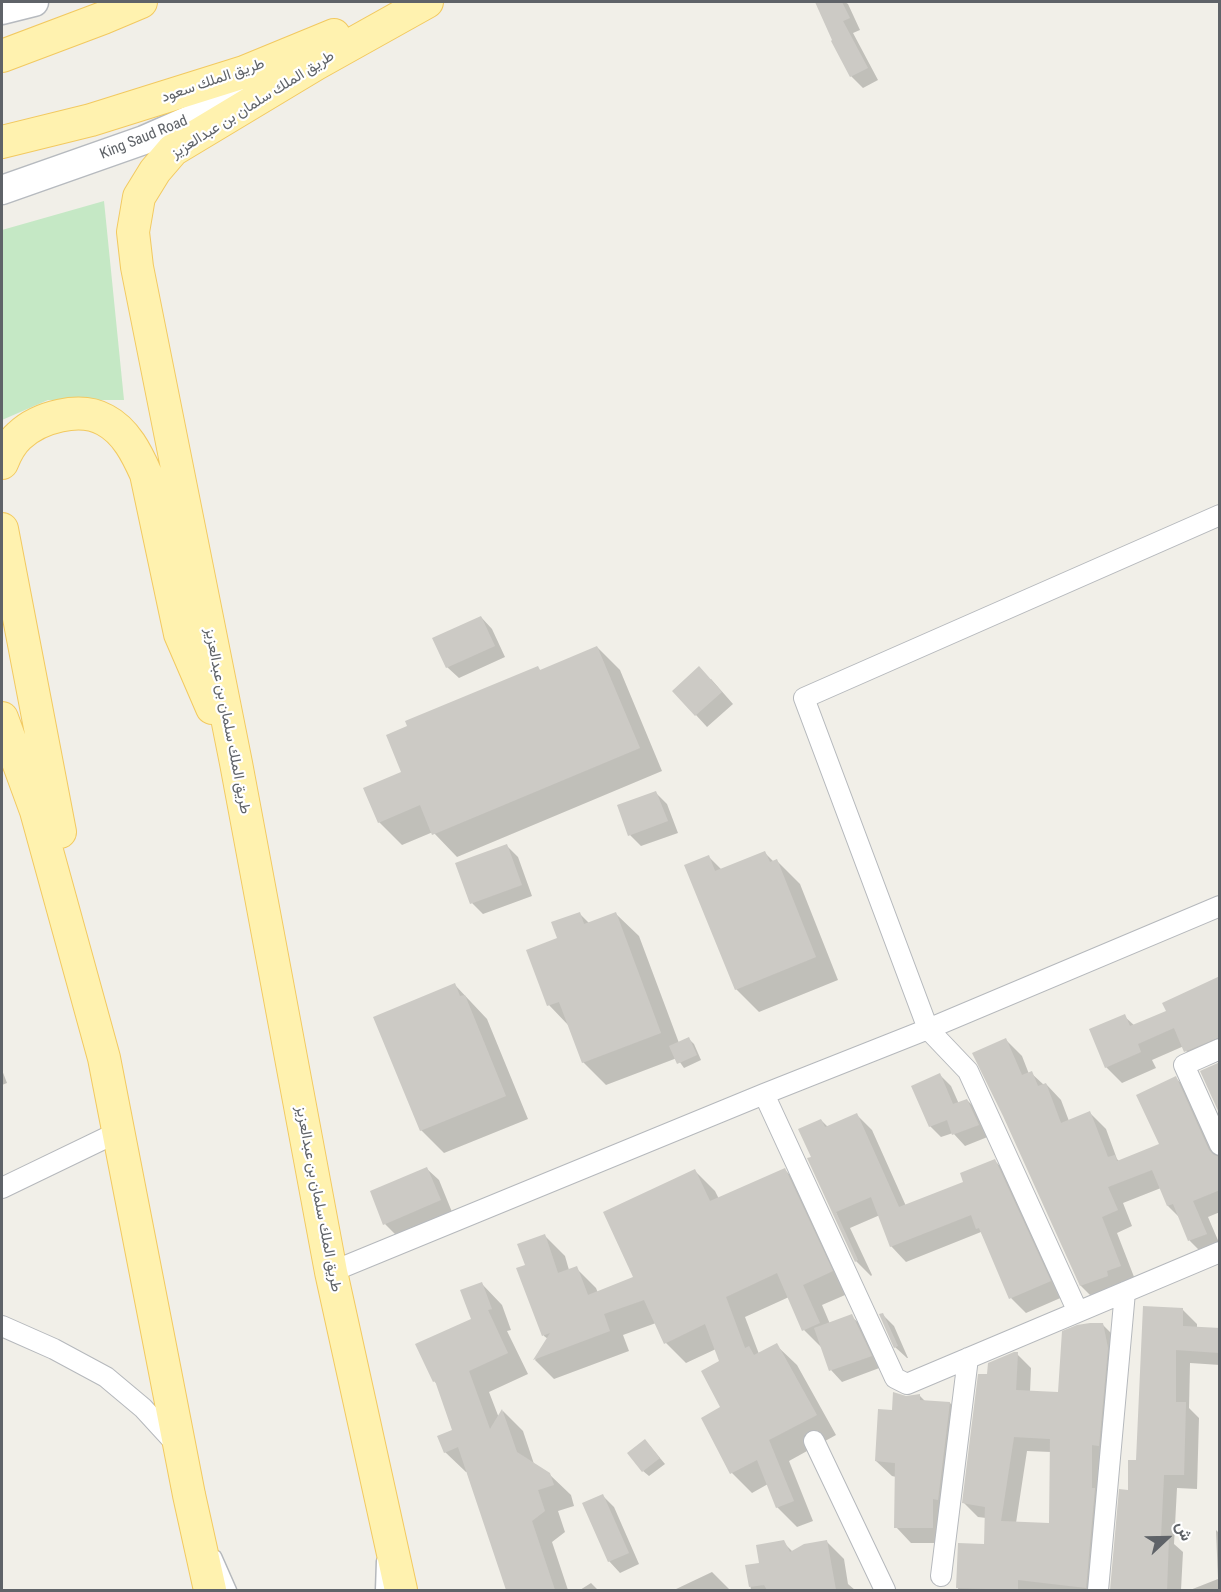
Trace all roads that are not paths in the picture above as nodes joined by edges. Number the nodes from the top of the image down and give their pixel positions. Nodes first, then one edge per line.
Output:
1 (34, 2) edge
2 (141, 2) edge
3 (418, 2) edge
4 (427, 2) edge
5 (2, 10) edge
6 (2, 56) edge
7 (316, 64) junction
8 (2, 142) edge
9 (2, 190) edge
10 (2, 463) edge
11 (1220, 515) edge
12 (2, 529) edge
13 (2, 718) edge
14 (236, 764) junction
15 (1220, 906) edge
16 (928, 1029) junction
17 (1220, 1049) edge
18 (104, 1058) junction
19 (764, 1094) junction
20 (118, 1132) junction
21 (1220, 1145) edge
22 (2, 1188) edge
23 (1220, 1252) edge
24 (331, 1272) junction
25 (1125, 1292) junction
26 (1078, 1312) junction
27 (2, 1326) edge
28 (969, 1358) junction
29 (814, 1441) dead end
30 (180, 1448) junction
31 (189, 1495) junction
32 (384, 1508) junction
33 (941, 1576) dead end
34 (210, 1590) edge
35 (231, 1590) edge
36 (381, 1590) edge
37 (401, 1590) edge
38 (885, 1590) edge
39 (1098, 1590) edge

1 - 5 main road
2 - 6 main road
3 - 8 main road, طريق الملك سعود
4 - 7 main road, طريق الملك سلمان بن عبدالعزيز
7 - 9 main road, King Saud Road
7 - 14 main road, طريق الملك سلمان بن عبدالعزيز
10 - 14 main road
11 - 16 street
12 - 18 main road
13 - 18 main road
14 - 24 main road, طريق الملك سلمان بن عبدالعزيز
15 - 16 street
16 - 19 street
16 - 26 street
17 - 21 street
18 - 20 main road
19 - 24 street
19 - 28 street
20 - 22 street
20 - 30 main road
23 - 25 street
24 - 32 main road, طريق الملك سلمان بن عبدالعزيز
25 - 26 street
25 - 39 street
26 - 28 street
27 - 30 street
28 - 33 street
29 - 38 street
30 - 31 main road
31 - 34 main road
31 - 35 lane
32 - 36 lane
32 - 37 main road, طريق الملك سلمان بن عبدالعزيز

